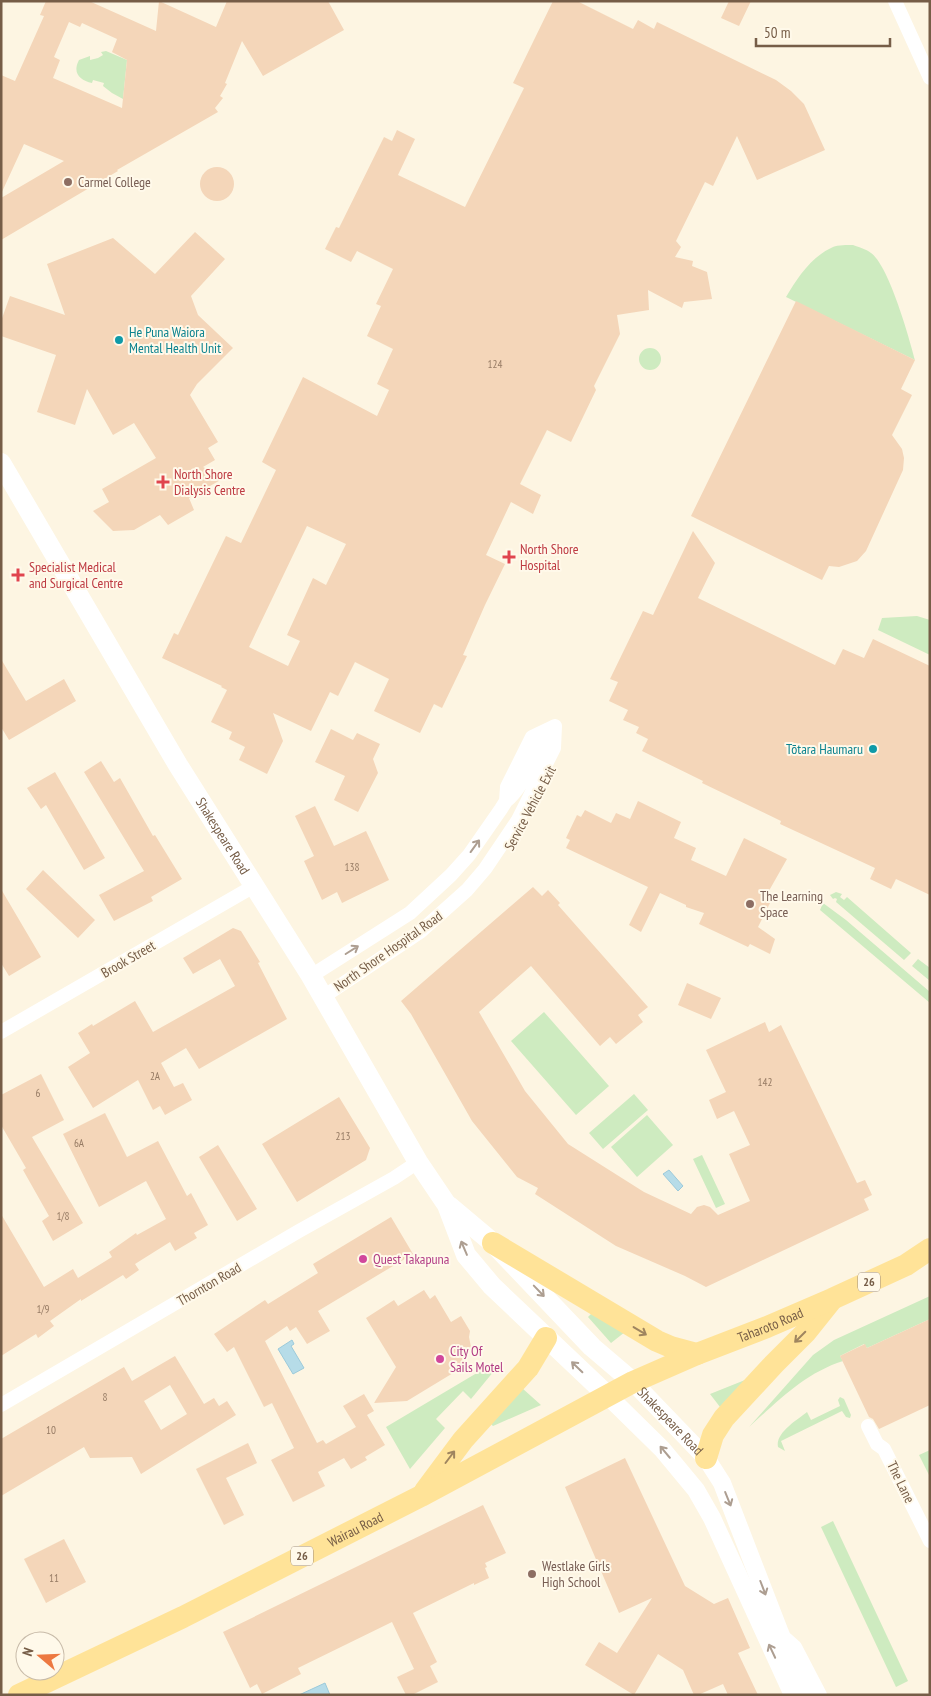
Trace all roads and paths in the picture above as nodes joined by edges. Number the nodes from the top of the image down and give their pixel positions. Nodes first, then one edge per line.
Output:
1 (895, 1) edge
2 (930, 78) edge
3 (1, 463) edge
4 (254, 886) junction
5 (311, 976) junction
6 (323, 997) junction
7 (1, 1032) edge
8 (418, 1162) junction
9 (448, 1205) junction
10 (494, 1243) junction
11 (930, 1249) edge
12 (930, 1261) edge
13 (906, 1266) junction
14 (832, 1300) junction
15 (546, 1338) junction
16 (697, 1354) junction
17 (633, 1382) junction
18 (608, 1396) junction
19 (1, 1405) edge
20 (868, 1426) dead end
21 (706, 1458) junction
22 (421, 1496) junction
23 (930, 1541) edge
24 (780, 1633) junction
25 (19, 1695) edge
26 (793, 1695) edge
27 (806, 1695) edge
28 (820, 1695) edge

1 - 2 street
3 - 4 main road, Shakespeare Road
4 - 5 main road, Shakespeare Road
4 - 7 street, Brook Street
5 - 6 main road, Shakespeare Road
5 -> 6 street, North Shore Hospital Road
6 - 8 main road, Shakespeare Road
8 - 9 main road, Shakespeare Road
8 - 19 street, Thornton Road
9 - 10 main road, Shakespeare Road
15 -> 9 main road, Shakespeare Road
10 -> 16 main road
10 -> 17 main road, Shakespeare Road
11 - 13 main road, Taharoto Road / 26
12 - 13 main road, Taharoto Road / 26
13 - 14 main road, Taharoto Road / 26
14 - 16 main road, Taharoto Road / 26
14 -> 21 main road
18 -> 15 main road, Shakespeare Road
22 -> 15 main road
16 - 17 main road, Taharoto Road / 26
17 - 18 main road, 26
17 - 21 street, Shakespeare Road
18 - 22 main road, Wairau Road / 26
26 -> 18 street, Shakespeare Road
20 - 23 street, The Lane
21 -> 24 street, Shakespeare Road
22 - 25 main road, Wairau Road / 26
24 - 27 street, Shakespeare Road
24 - 28 street

